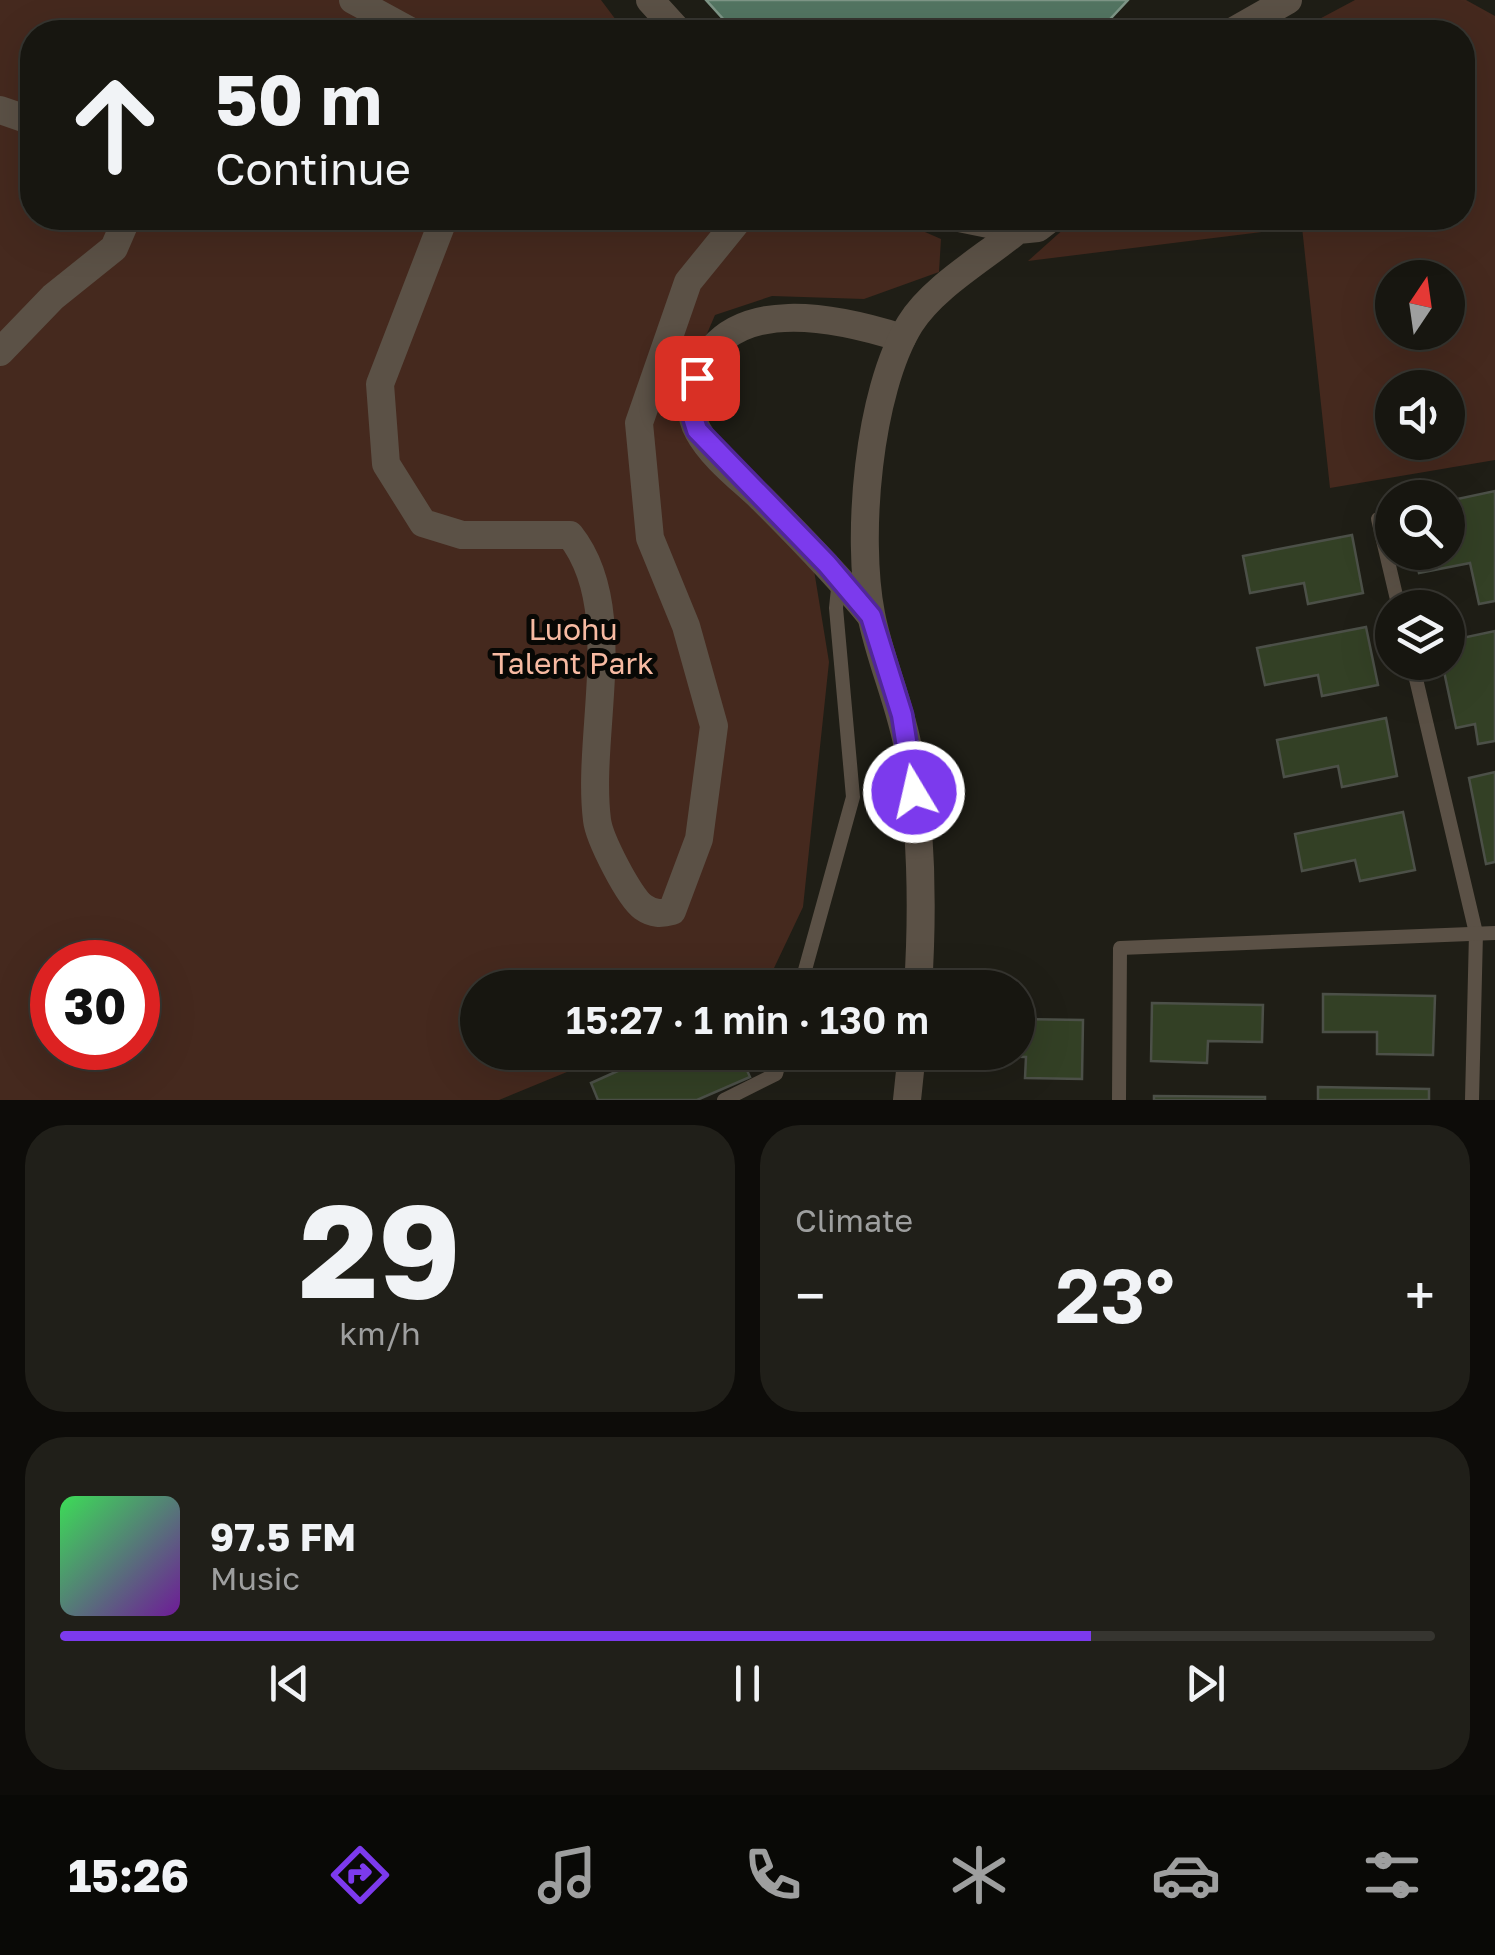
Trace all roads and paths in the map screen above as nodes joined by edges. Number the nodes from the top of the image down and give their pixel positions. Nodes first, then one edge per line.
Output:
1 (354, 0) edge
2 (650, 0) edge
3 (1288, 0) edge
4 (390, 20) edge
5 (668, 20) edge
6 (1253, 20) edge
7 (121, 230) edge
8 (439, 230) edge
9 (730, 230) edge
10 (1018, 230) edge
11 (902, 338) junction
12 (0, 352) edge
13 (840, 578) junction
14 (871, 616) junction
15 (1416, 680) edge
16 (1495, 933) edge
17 (1476, 934) junction
18 (805, 970) edge
19 (918, 970) edge
20 (777, 1070) edge
21 (910, 1070) edge
22 (724, 1100) edge
23 (907, 1100) edge
24 (1119, 1100) edge
25 (1472, 1100) edge

1 - 4 street
2 - 5 street
3 - 6 street
7 - 12 street
8 - 9 street
10 - 11 street
11 - 13 street
11 - 14 street
13 - 14 street
13 - 18 lane
14 - 19 street
15 - 17 lane
16 - 17 lane
17 - 24 lane
17 - 25 lane
20 - 22 lane
21 - 23 street

